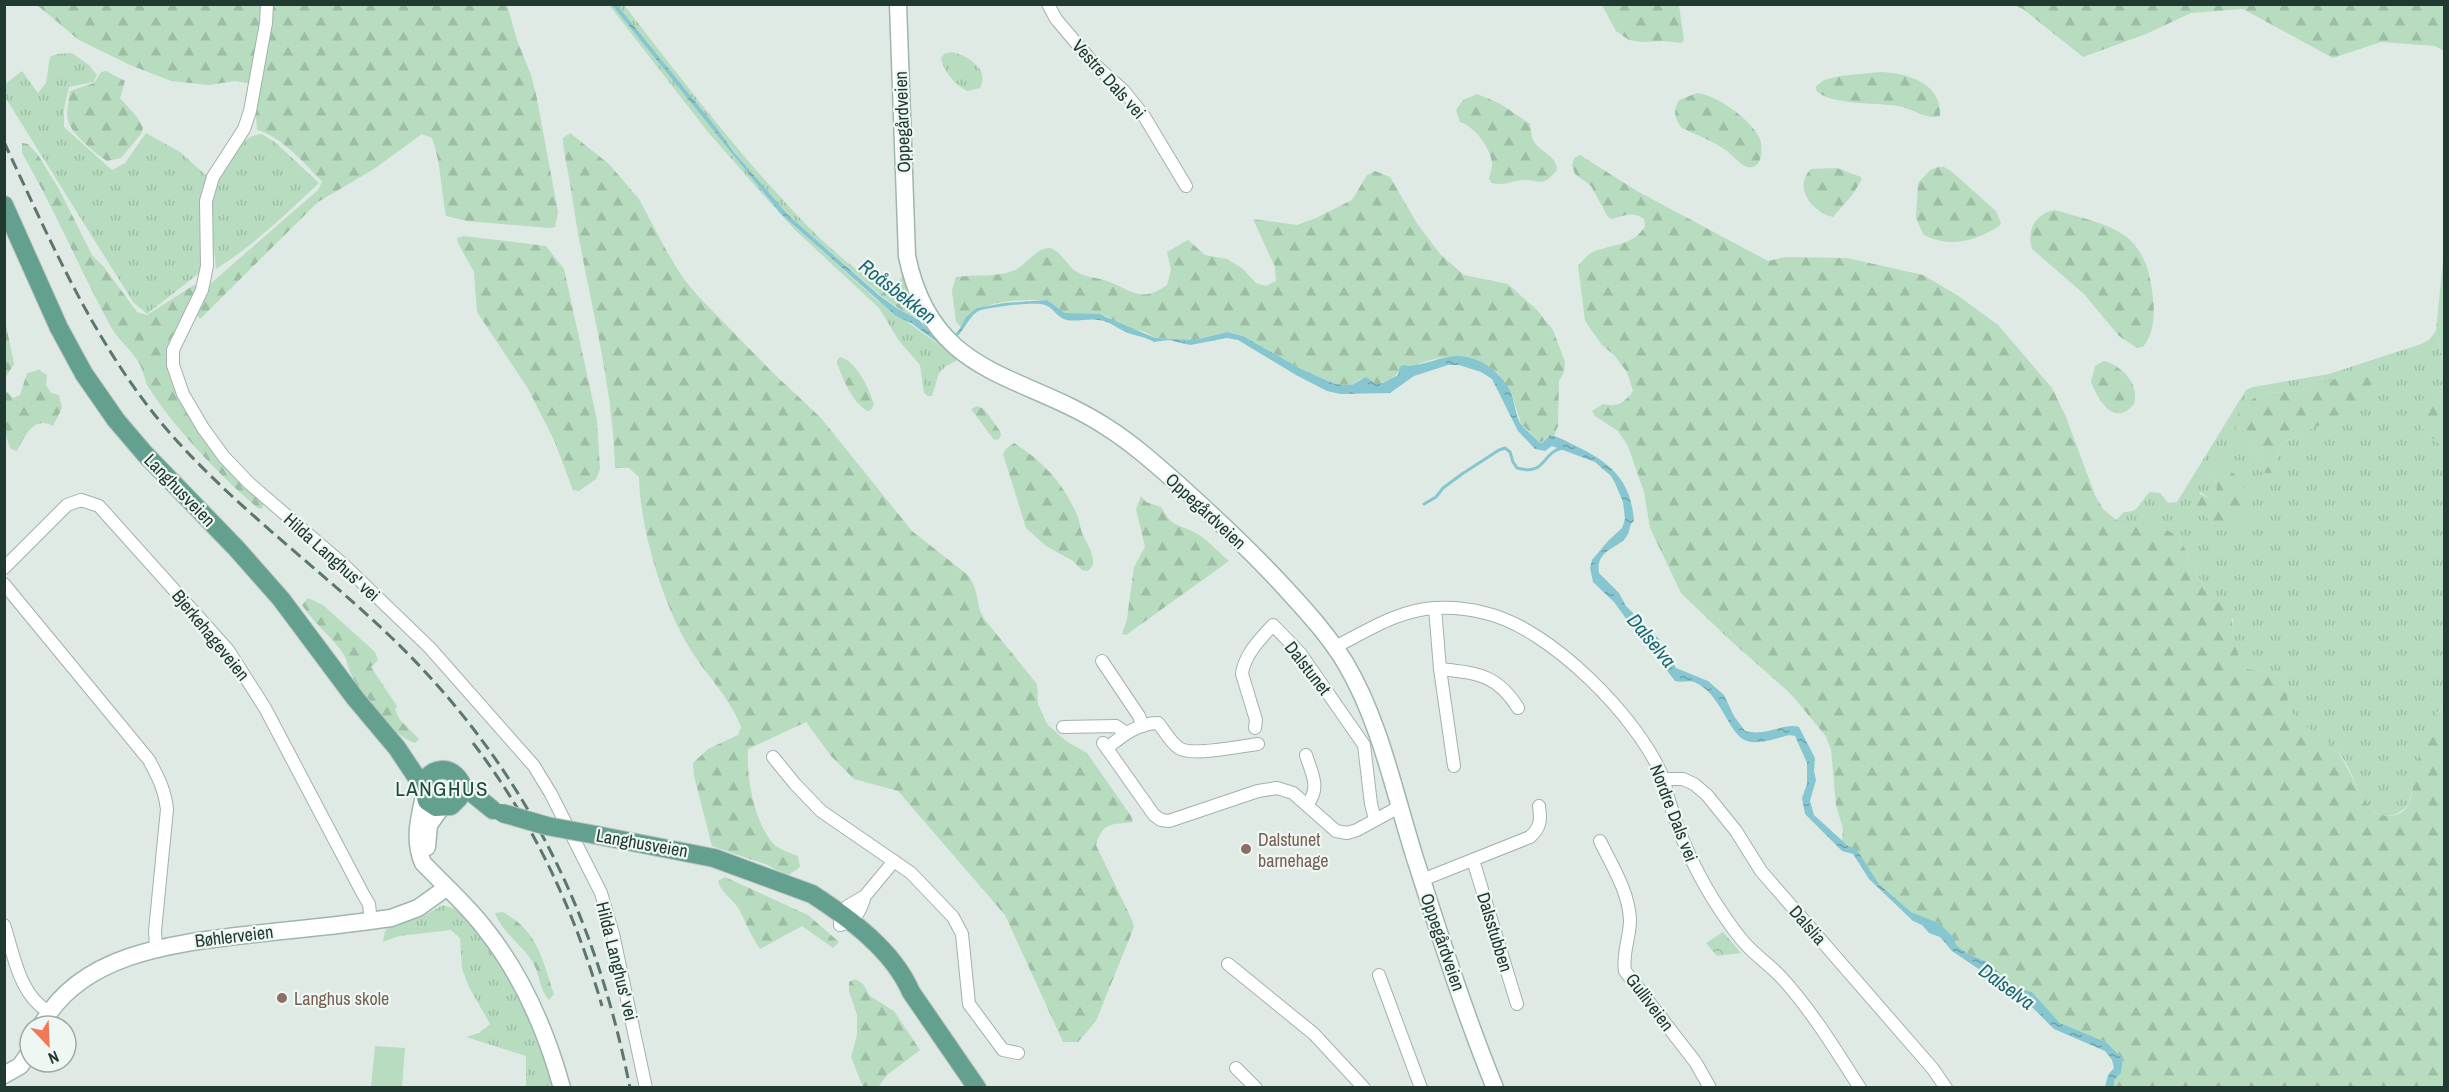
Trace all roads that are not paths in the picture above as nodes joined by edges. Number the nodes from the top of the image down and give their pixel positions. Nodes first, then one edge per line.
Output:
1 (267, 4) edge
2 (898, 4) edge
3 (1048, 4) edge
4 (1186, 186) dead end
5 (4, 205) edge
6 (4, 568) edge
7 (4, 584) edge
8 (1435, 608) junction
9 (1335, 647) junction
10 (1102, 661) dead end
11 (1440, 669) junction
12 (1518, 708) dead end
13 (1143, 726) junction
14 (1063, 727) dead end
15 (1255, 728) dead end
16 (1125, 733) junction
17 (1258, 744) dead end
18 (396, 748) junction
19 (1306, 755) dead end
20 (773, 757) dead end
21 (1454, 766) dead end
22 (433, 772) junction
23 (1664, 779) junction
24 (462, 785) junction
25 (424, 791) junction
26 (1307, 805) junction
27 (448, 806) junction
28 (1539, 806) dead end
29 (1399, 807) junction
30 (493, 810) junction
31 (1375, 819) junction
32 (1600, 841) dead end
33 (1473, 860) junction
34 (894, 861) junction
35 (434, 874) junction
36 (1422, 880) junction
37 (446, 888) junction
38 (844, 920) junction
39 (371, 921) junction
40 (4, 925) edge
41 (156, 948) junction
42 (1228, 964) dead end
43 (1379, 975) dead end
44 (1517, 1004) dead end
45 (42, 1014) edge
46 (49, 1014) edge
47 (1018, 1053) dead end
48 (18, 1067) edge
49 (1236, 1068) dead end
50 (4, 1075) edge
51 (970, 1085) edge
52 (562, 1088) edge
53 (646, 1088) edge
54 (1257, 1088) edge
55 (1364, 1088) edge
56 (1421, 1088) edge
57 (1495, 1088) edge
58 (1710, 1088) edge
59 (1860, 1088) edge
60 (1946, 1088) edge

1 - 53 street, Hilda Langhus' vei
2 - 9 main road, Oppegårdveien
3 - 4 street, Vestre Dals vei
5 - 18 main road, Langhusveien
6 - 39 street, Bjerkehageveien
7 - 41 street
8 - 9 street, Nordre Dals vei
8 - 11 street
8 - 23 street, Nordre Dals vei
9 - 29 main road, Oppegårdveien
10 - 13 street
11 - 12 street
11 - 21 street
13 - 16 street
13 - 17 street
14 - 16 street
15 - 31 street, Dalstunet
16 - 26 street
18 - 22 main road, Langhusveien
18 - 25 main road, Langhusveien
19 - 26 street
20 - 34 street
22 - 24 main road, Langhusveien
22 - 25 main road
23 - 59 street, Nordre Dals vei
23 - 60 street, Dalslia
24 - 27 main road
24 - 30 main road, Langhusveien
25 - 27 main road, Langhusveien
25 - 35 main road
26 - 31 street
27 - 30 main road, Langhusveien
27 - 35 main road
28 - 33 street
29 - 31 street
29 - 36 main road, Oppegårdveien
30 - 38 main road, Langhusveien, bridge
32 - 58 street, Gulliveien
33 - 36 street
33 - 44 street, Dalsstubben
34 - 38 street
34 - 47 street
35 - 37 main road
36 - 57 main road, Oppegårdveien
37 - 39 main road, Bøhlerveien
37 - 52 main road
38 - 51 main road, Langhusveien
39 - 41 main road, Bøhlerveien
40 - 45 street
41 - 46 main road, Bøhlerveien
42 - 55 street
43 - 56 street
48 - 50 main road
49 - 54 street

